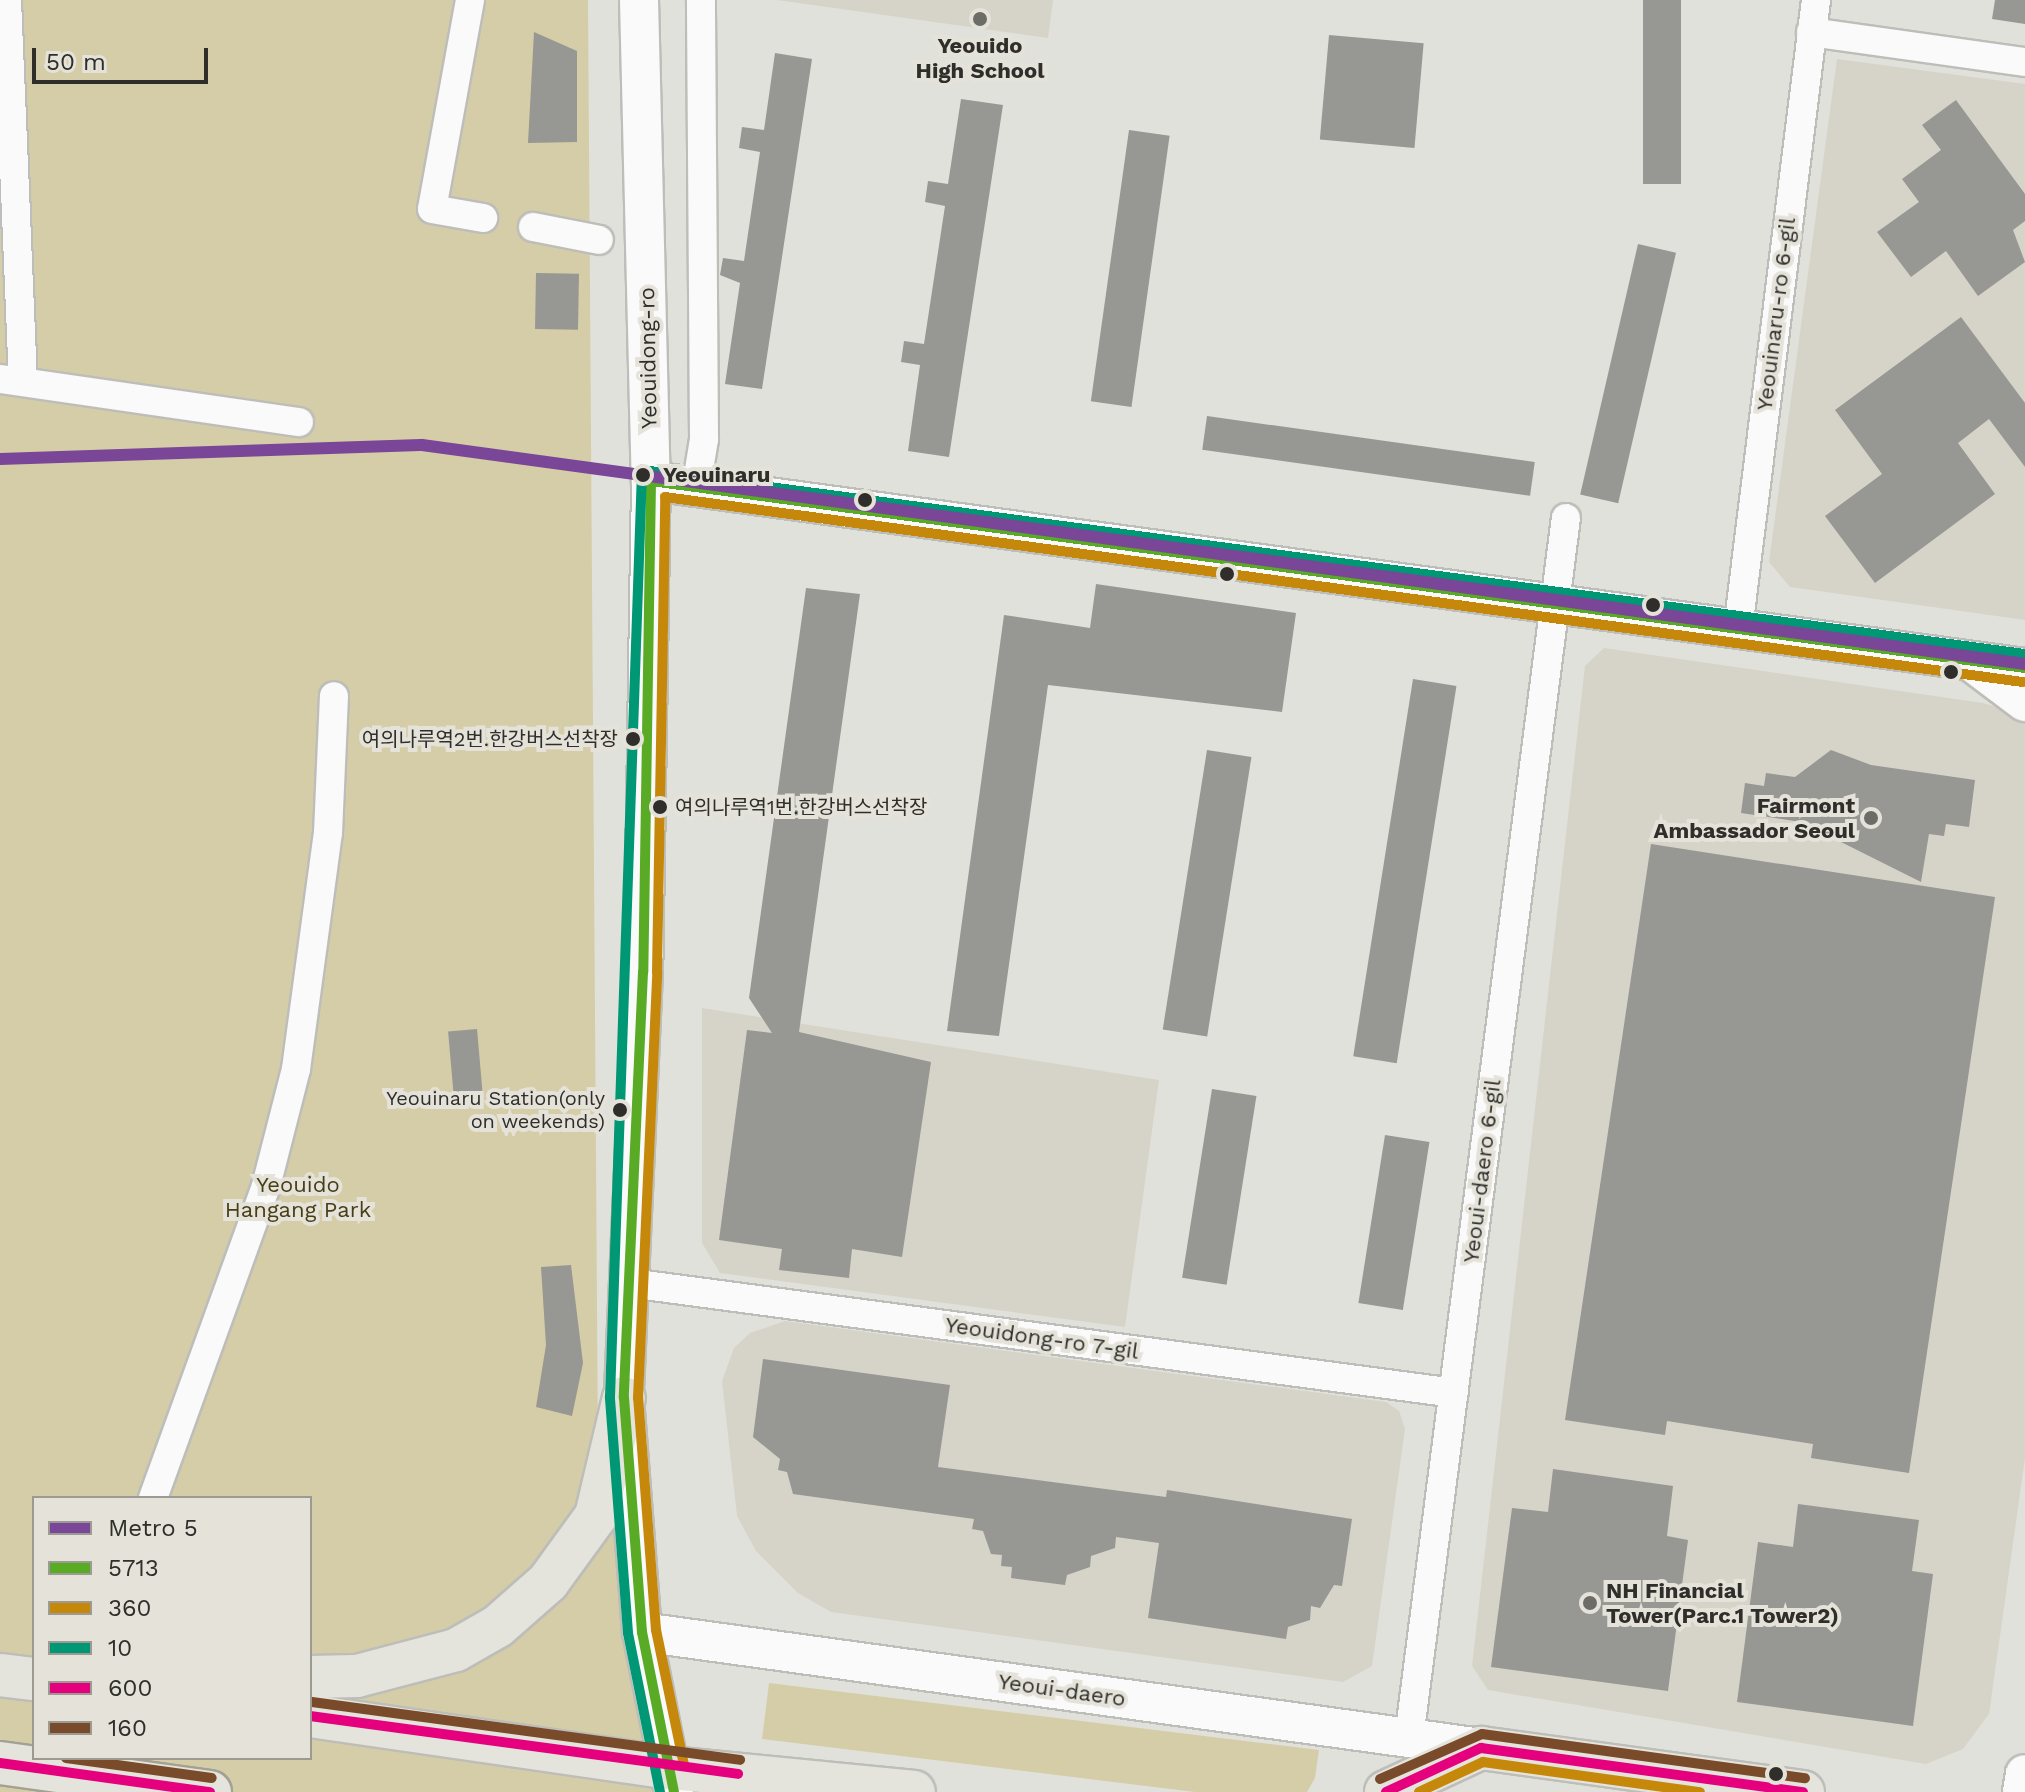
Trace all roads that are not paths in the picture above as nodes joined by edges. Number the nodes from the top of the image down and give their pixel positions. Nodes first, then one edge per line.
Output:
1 (7, 0) edge
2 (470, 0) edge
3 (639, 0) edge
4 (701, 0) edge
5 (1816, 0) edge
6 (1811, 32) junction
7 (2025, 62) edge
8 (483, 218) dead end
9 (533, 227) dead end
10 (599, 240) dead end
11 (11, 380) edge
12 (299, 422) dead end
13 (651, 481) junction
14 (696, 488) junction
15 (1566, 518) dead end
16 (1556, 605) junction
17 (1738, 629) junction
18 (1971, 661) junction
19 (2025, 668) edge
20 (334, 696) dead end
21 (2025, 702) edge
22 (630, 1283) junction
23 (1454, 1393) junction
24 (624, 1398) junction
25 (154, 1496) edge
26 (642, 1632) junction
27 (312, 1677) edge
28 (312, 1716) edge
29 (1409, 1738) junction
30 (1481, 1748) junction
31 (112, 1760) edge
32 (18, 1765) edge
33 (2025, 1774) edge
34 (672, 1780) edge
35 (109, 1792) edge
36 (122, 1792) edge
37 (210, 1792) edge
38 (914, 1792) edge
39 (1386, 1792) edge
40 (1803, 1792) edge
41 (2022, 1792) edge

1 - 11 street
2 - 8 street
3 - 13 main road, Yeouidong-ro
4 - 14 street
5 - 6 street, Yeouinaru-ro 6-gil
6 - 7 street
6 - 17 street, Yeouinaru-ro 6-gil
9 - 10 street
11 - 12 street
13 - 14 main road
13 - 22 main road, Yeouidong-ro
14 - 16 main road
15 - 16 street, Yeoui-daero 6-gil
16 - 17 main road
16 - 23 street, Yeoui-daero 6-gil
17 - 18 main road
18 - 19 main road
18 - 21 main road
20 - 25 street
22 - 23 street, Yeouidong-ro 7-gil
22 - 24 main road, Yeouidong-ro
23 - 29 street, Yeoui-daero 6-gil
24 - 26 main road, Yeouidong-ro
24 - 27 main road
26 - 29 main road, Yeoui-daero
26 - 34 main road, Yeouidong-ro
28 - 34 main road
29 - 30 main road, Yeoui-daero
30 - 39 main road
30 - 40 main road, Yeoui-daero
31 - 35 street
32 - 36 main road, bridge
32 - 37 main road, bridge
33 - 41 main road
34 - 38 main road

